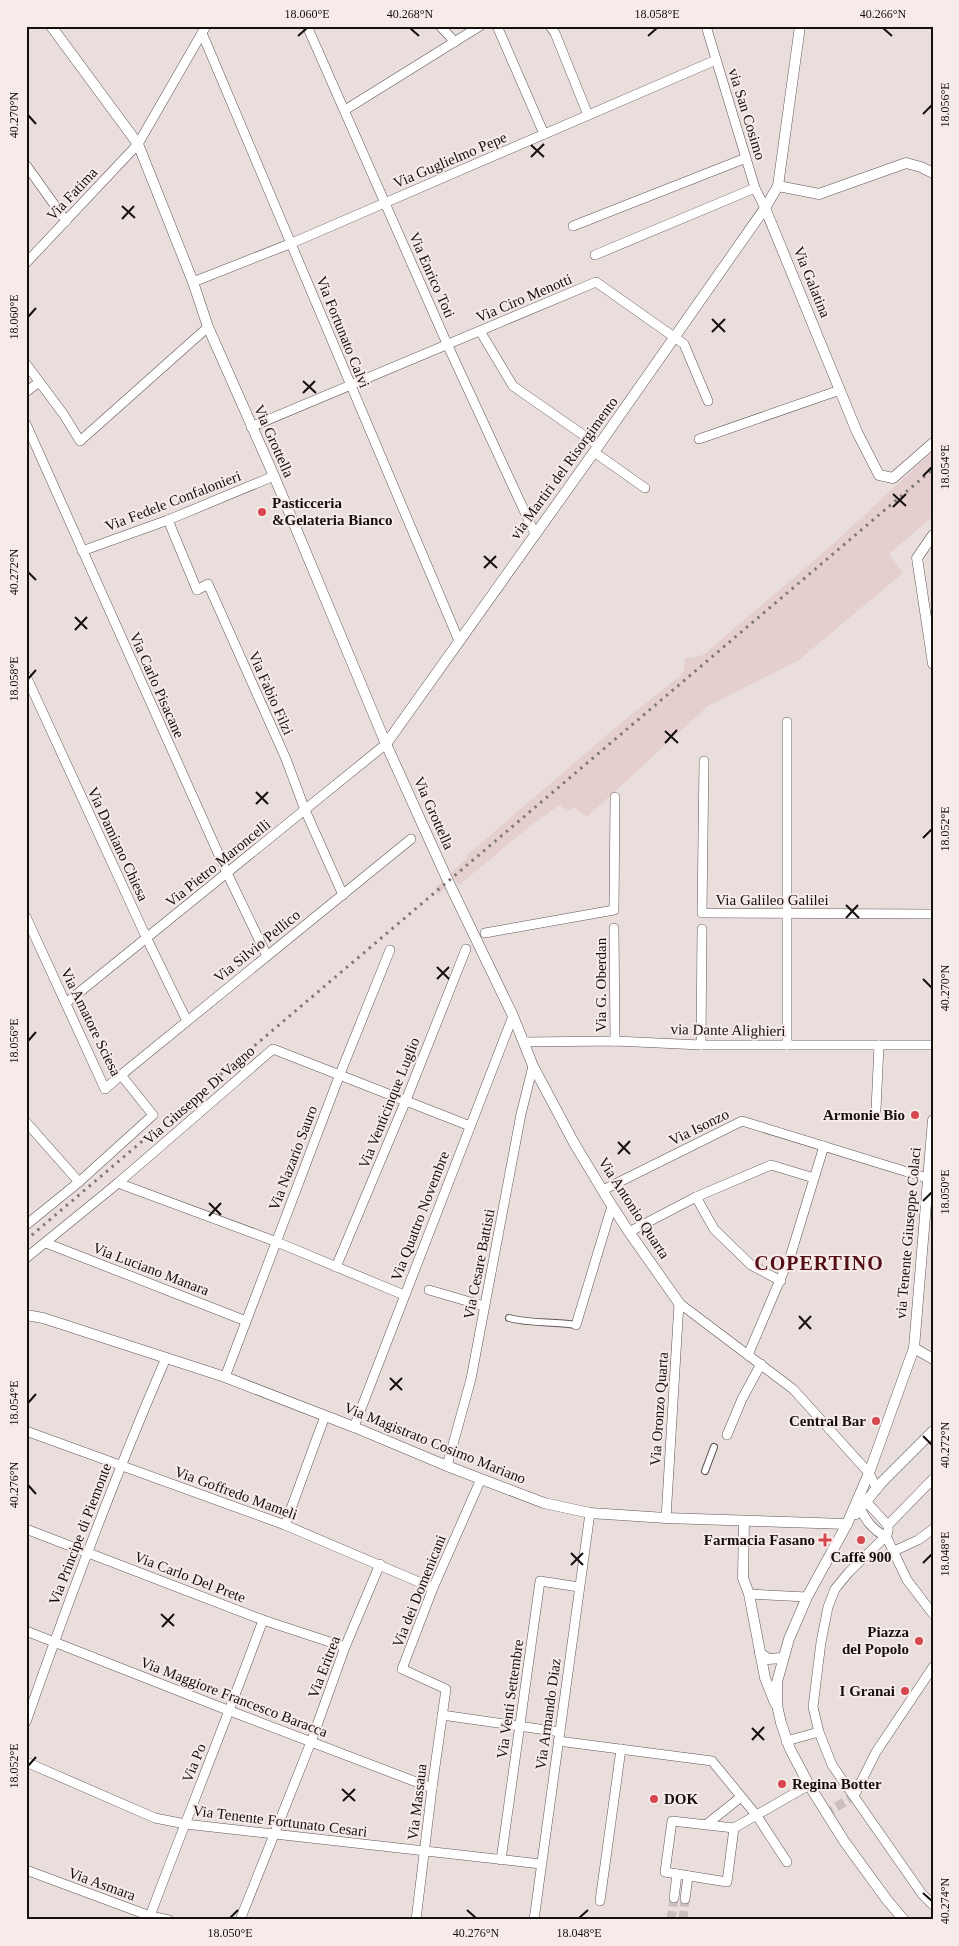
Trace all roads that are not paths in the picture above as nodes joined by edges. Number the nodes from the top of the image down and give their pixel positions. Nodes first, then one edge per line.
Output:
1 (51, 26) edge
2 (307, 26) edge
3 (440, 26) edge
4 (480, 26) edge
5 (498, 26) edge
6 (550, 26) edge
7 (706, 26) edge
8 (800, 26) edge
9 (204, 28) edge
10 (455, 42) junction
11 (716, 60) junction
12 (345, 110) junction
13 (588, 114) junction
14 (544, 134) junction
15 (138, 144) junction
16 (746, 158) junction
17 (26, 165) edge
18 (933, 173) edge
19 (778, 186) junction
20 (755, 188) junction
21 (385, 203) junction
22 (765, 208) junction
23 (66, 221) junction
24 (573, 226) dead end
25 (292, 243) junction
26 (595, 255) dead end
27 (26, 263) edge
28 (193, 282) junction
29 (208, 327) junction
30 (480, 331) junction
31 (675, 338) junction
32 (448, 346) junction
33 (26, 364) edge
34 (39, 382) junction
35 (350, 386) junction
36 (840, 390) junction
37 (26, 392) edge
38 (708, 401) dead end
39 (26, 424) edge
40 (251, 427) junction
41 (699, 439) dead end
42 (933, 443) edge
43 (597, 449) junction
44 (274, 476) junction
45 (644, 488) dead end
46 (168, 520) junction
47 (535, 534) junction
48 (931, 538) edge
49 (82, 551) junction
50 (459, 641) junction
51 (933, 664) edge
52 (26, 676) edge
53 (787, 722) dead end
54 (386, 744) junction
55 (704, 761) dead end
56 (615, 797) dead end
57 (305, 810) junction
58 (411, 838) dead end
59 (227, 873) junction
60 (448, 882) joint
61 (343, 894) junction
62 (788, 914) junction
63 (933, 914) edge
64 (26, 917) edge
65 (614, 928) dead end
66 (702, 929) dead end
67 (485, 932) dead end
68 (147, 939) junction
69 (466, 949) dead end
70 (390, 950) dead end
71 (267, 956) junction
72 (66, 1004) junction
73 (513, 1016) junction
74 (187, 1021) junction
75 (615, 1041) junction
76 (524, 1042) junction
77 (701, 1045) junction
78 (787, 1045) junction
79 (879, 1045) junction
80 (933, 1045) edge
81 (534, 1066) junction
82 (340, 1074) junction
83 (121, 1075) junction
84 (406, 1100) junction
85 (876, 1110) dead end
86 (933, 1120) edge
87 (26, 1122) edge
88 (470, 1126) junction
89 (824, 1146) junction
90 (931, 1149) edge
91 (814, 1178) junction
92 (927, 1178) junction
93 (79, 1182) junction
94 (118, 1183) junction
95 (603, 1190) junction
96 (696, 1197) junction
97 (929, 1202) edge
98 (612, 1206) junction
99 (26, 1225) edge
100 (629, 1232) junction
101 (277, 1242) junction
102 (46, 1243) junction
103 (26, 1258) edge
104 (336, 1267) junction
105 (781, 1281) junction
106 (429, 1290) dead end
107 (404, 1296) junction
108 (680, 1302) junction
109 (484, 1306) junction
110 (26, 1315) edge
111 (509, 1318) dead end
112 (246, 1321) junction
113 (576, 1325) joint
114 (914, 1348) junction
115 (748, 1355) junction
116 (166, 1358) junction
117 (933, 1359) edge
118 (761, 1364) junction
119 (225, 1378) junction
120 (325, 1416) junction
121 (354, 1427) junction
122 (26, 1431) edge
123 (933, 1431) edge
124 (727, 1435) dead end
125 (714, 1447) dead end
126 (120, 1465) junction
127 (447, 1466) junction
128 (871, 1469) junction
129 (705, 1471) dead end
130 (886, 1478) junction
131 (481, 1479) junction
132 (933, 1479) edge
133 (877, 1489) junction
134 (862, 1503) junction
135 (590, 1513) junction
136 (666, 1518) junction
137 (744, 1521) junction
138 (848, 1524) junction
139 (285, 1525) junction
140 (888, 1525) junction
141 (26, 1529) edge
142 (933, 1529) edge
143 (886, 1536) junction
144 (88, 1552) junction
145 (894, 1552) junction
146 (380, 1564) junction
147 (579, 1586) junction
148 (433, 1588) junction
149 (748, 1594) junction
150 (807, 1597) junction
151 (933, 1614) edge
152 (263, 1620) junction
153 (26, 1631) edge
154 (54, 1641) junction
155 (345, 1648) junction
156 (760, 1653) junction
157 (783, 1658) junction
158 (933, 1667) edge
159 (446, 1688) joint
160 (776, 1706) junction
161 (230, 1711) junction
162 (442, 1716) junction
163 (26, 1722) edge
164 (519, 1726) junction
165 (560, 1732) junction
166 (819, 1732) junction
167 (558, 1741) junction
168 (786, 1741) junction
169 (311, 1742) junction
170 (621, 1749) junction
171 (26, 1762) edge
172 (809, 1786) junction
173 (432, 1788) junction
174 (854, 1796) junction
175 (741, 1797) junction
176 (758, 1816) junction
177 (185, 1824) junction
178 (707, 1824) junction
179 (734, 1828) junction
180 (274, 1833) junction
181 (425, 1852) junction
182 (501, 1860) junction
183 (787, 1862) dead end
184 (541, 1864) junction
185 (26, 1870) edge
186 (677, 1874) junction
187 (688, 1876) junction
188 (674, 1898) tunnel mouth
189 (685, 1899) tunnel mouth
190 (600, 1901) dead end
191 (933, 1905) edge
192 (150, 1916) junction
193 (169, 1920) edge
194 (240, 1920) edge
195 (416, 1920) edge
196 (534, 1920) edge
197 (904, 1920) edge

1 - 15 street, Via Grottella
2 - 12 street, Via Enrico Toti
3 - 10 street
4 - 10 street
5 - 14 street
6 - 13 street
7 - 11 street, via San Cosimo
8 - 19 street
9 - 15 street, Via Fatima
9 - 25 street, Via Fortunato Calvi
10 - 12 street
11 - 13 street, Via Guglielmo Pepe
11 - 16 street, via San Cosimo
12 - 21 street, Via Enrico Toti
13 - 14 street, Via Guglielmo Pepe
14 - 21 street, Via Guglielmo Pepe
15 - 23 street, Via Fatima
15 - 28 street, Via Grottella
16 - 20 street, via San Cosimo
16 - 24 street
17 - 23 street
18 - 19 street
19 - 22 street
20 - 22 street, via San Cosimo
20 - 26 street
21 - 25 street, Via Guglielmo Pepe
21 - 32 street, Via Enrico Toti
22 - 31 street, via Martiri del Risorgimento
22 - 36 street, Via Galatina
23 - 27 street, Via Fatima
25 - 28 street, Via Guglielmo Pepe
25 - 35 street, Via Fortunato Calvi
28 - 29 street, Via Grottella
29 - 34 street
29 - 40 street, Via Grottella
30 - 31 street, Via Ciro Menotti
30 - 32 street, Via Ciro Menotti
30 - 43 street
31 - 38 street, Via Ciro Menotti
31 - 43 street, via Martiri del Risorgimento
32 - 35 street, Via Ciro Menotti
32 - 47 street, Via Enrico Toti
33 - 34 street
34 - 37 street
35 - 40 street, Via Ciro Menotti
35 - 50 street, Via Fortunato Calvi
36 - 41 street
36 - 42 street, Via Galatina
39 - 49 street, Via Carlo Pisacane
40 - 44 street, Via Grottella
43 - 45 street
43 - 47 street, via Martiri del Risorgimento
44 - 46 street, Via Fedele Confalonieri
44 - 54 street, Via Grottella
46 - 49 street, Via Fedele Confalonieri
46 - 57 street, Via Fabio Filzi
47 - 50 street, via Martiri del Risorgimento
48 - 51 street
49 - 59 street, Via Carlo Pisacane
50 - 54 street, via Martiri del Risorgimento
52 - 68 street, Via Damiano Chiesa
53 - 62 street
54 - 57 street, Via Pietro Maroncelli
54 - 60 street, Via Grottella
55 - 62 street, Via Galileo Galilei
56 - 67 street
57 - 59 street, Via Pietro Maroncelli
57 - 61 street, Via Fabio Filzi
58 - 61 street, Via Silvio Pellico
59 - 68 street, Via Pietro Maroncelli
59 - 71 street, Via Carlo Pisacane
60 - 73 street, Via Antonio Quarta
61 - 71 street, Via Silvio Pellico
62 - 63 street, Via Galileo Galilei
62 - 78 street
64 - 72 street, Via Amatore Sciesa
65 - 75 street, Via G. Oberdan
66 - 77 street
68 - 72 street, Via Pietro Maroncelli
68 - 74 street, Via Damiano Chiesa
69 - 84 street, Via Venticinque Luglio
70 - 82 street, Via Nazario Sauro
71 - 74 street, Via Silvio Pellico
72 - 83 street, Via Amatore Sciesa
73 - 76 street, Via Antonio Quarta
73 - 88 street, Via Quattro Novembre
74 - 83 street, Via Silvio Pellico
75 - 76 street, via Dante Alighieri
75 - 77 street, via Dante Alighieri
76 - 81 street, Via Antonio Quarta
77 - 78 street, via Dante Alighieri
78 - 79 street, via Dante Alighieri
79 - 80 street, via Dante Alighieri
79 - 85 street
81 - 95 street, Via Antonio Quarta
81 - 109 street, Via Cesare Battisti
82 - 84 street, Via Giuseppe Di Vagno
82 - 94 street, Via Giuseppe Di Vagno
82 - 101 street, Via Nazario Sauro
83 - 93 street, Via Amatore Sciesa
84 - 88 street, Via Giuseppe Di Vagno
84 - 104 street, Via Venticinque Luglio
86 - 90 street, via Tenente Giuseppe Colaci
87 - 93 street
88 - 107 street, Via Quattro Novembre
89 - 91 street
89 - 92 street, Via Isonzo
89 - 95 street, Via Isonzo
90 - 92 street, via Tenente Giuseppe Colaci
91 - 96 street
91 - 105 street
92 - 97 street, via Tenente Giuseppe Colaci
93 - 99 street, Via Amatore Sciesa
94 - 101 street
94 - 102 street, Via Giuseppe Di Vagno
95 - 98 street, Via Antonio Quarta
96 - 100 street
96 - 105 street
97 - 114 street, via Tenente Giuseppe Colaci
98 - 100 street, Via Antonio Quarta
98 - 113 street
100 - 108 street, Via Antonio Quarta
101 - 104 street
101 - 112 street, Via Nazario Sauro
102 - 103 street, Via Giuseppe Di Vagno
102 - 112 street, Via Luciano Manara
104 - 107 street
105 - 115 street
106 - 109 street
107 - 121 street, Via Quattro Novembre
108 - 115 street, Via Antonio Quarta
108 - 136 street, Via Oronzo Quarta
109 - 127 street, Via Cesare Battisti
110 - 116 street, Via Magistrato Cosimo Mariano
111 - 113 street
112 - 119 street, Via Nazario Sauro
114 - 117 street
114 - 128 street, via Tenente Giuseppe Colaci
115 - 118 street, Via Antonio Quarta
116 - 119 street, Via Magistrato Cosimo Mariano
116 - 126 street, Via Principe di Piemonte
118 - 124 street
118 - 128 street, Via Antonio Quarta
119 - 120 street, Via Magistrato Cosimo Mariano
120 - 121 street, Via Magistrato Cosimo Mariano
120 - 139 street
121 - 127 street, Via Magistrato Cosimo Mariano
122 - 126 street, Via Goffredo Mameli
123 - 130 street
125 - 129 street
126 - 139 street, Via Goffredo Mameli
126 - 144 street, Via Principe di Piemonte
127 - 131 street, Via Magistrato Cosimo Mariano
128 - 130 street
128 - 133 street, Via Antonio Quarta
128 - 134 street, via Tenente Giuseppe Colaci
130 - 133 street
131 - 135 street, Via Magistrato Cosimo Mariano
131 - 148 street, Via dei Domenicani
132 - 140 street
133 - 134 street
134 - 138 street
134 - 140 street
134 - 143 street
135 - 136 street, Via Magistrato Cosimo Mariano
135 - 147 street, Via Armando Diaz
136 - 137 street, Via Magistrato Cosimo Mariano
137 - 138 street, Via Magistrato Cosimo Mariano
137 - 149 street
138 - 150 street
139 - 146 street, Via Goffredo Mameli
140 - 143 street
141 - 144 street, Via Carlo Del Prete
142 - 145 street
143 - 145 street
143 - 166 street
144 - 152 street, Via Carlo Del Prete
144 - 154 street, Via Principe di Piemonte
145 - 151 street
146 - 148 street, Via Goffredo Mameli
146 - 155 street, Via Eritrea
147 - 164 street, Via Venti Settembre
147 - 165 street, Via Armando Diaz
148 - 159 street, Via dei Domenicani
149 - 150 street
149 - 156 street
150 - 157 street
152 - 155 street, Via Carlo Del Prete
152 - 161 street, Via Po
153 - 154 street, Via Maggiore Francesco Baracca
154 - 161 street, Via Maggiore Francesco Baracca
154 - 163 street, Via Principe di Piemonte
155 - 169 street, Via Eritrea
156 - 157 street
156 - 160 street
157 - 160 street
158 - 174 street
159 - 162 street, Via Massaua
160 - 168 street
161 - 169 street, Via Maggiore Francesco Baracca
161 - 177 street, Via Po
162 - 164 street
162 - 173 street, Via Massaua
164 - 165 street
164 - 182 street, Via Venti Settembre
165 - 167 street, Via Armando Diaz
166 - 168 street
166 - 174 street
167 - 170 street
167 - 184 street, Via Armando Diaz
168 - 172 street
169 - 173 street, Via Maggiore Francesco Baracca
169 - 180 street, Via Eritrea
170 - 175 street
170 - 190 street
171 - 177 street, Via Tenente Fortunato Cesari
172 - 176 street
172 - 197 street
173 - 181 street, Via Massaua
174 - 191 street
175 - 176 street
175 - 178 street
176 - 179 street
176 - 183 street
177 - 180 street, Via Tenente Fortunato Cesari
177 - 192 street, Via Po
178 - 179 street
178 - 186 street
179 - 187 street
180 - 181 street, Via Tenente Fortunato Cesari
180 - 194 street, Via Eritrea
181 - 182 street, Via Tenente Fortunato Cesari
181 - 195 street, Via Massaua
182 - 184 street, Via Tenente Fortunato Cesari
184 - 196 street, Via Armando Diaz
185 - 192 street, Via Asmara
186 - 187 street
186 - 188 street
187 - 189 street
192 - 193 street, Via Asmara

